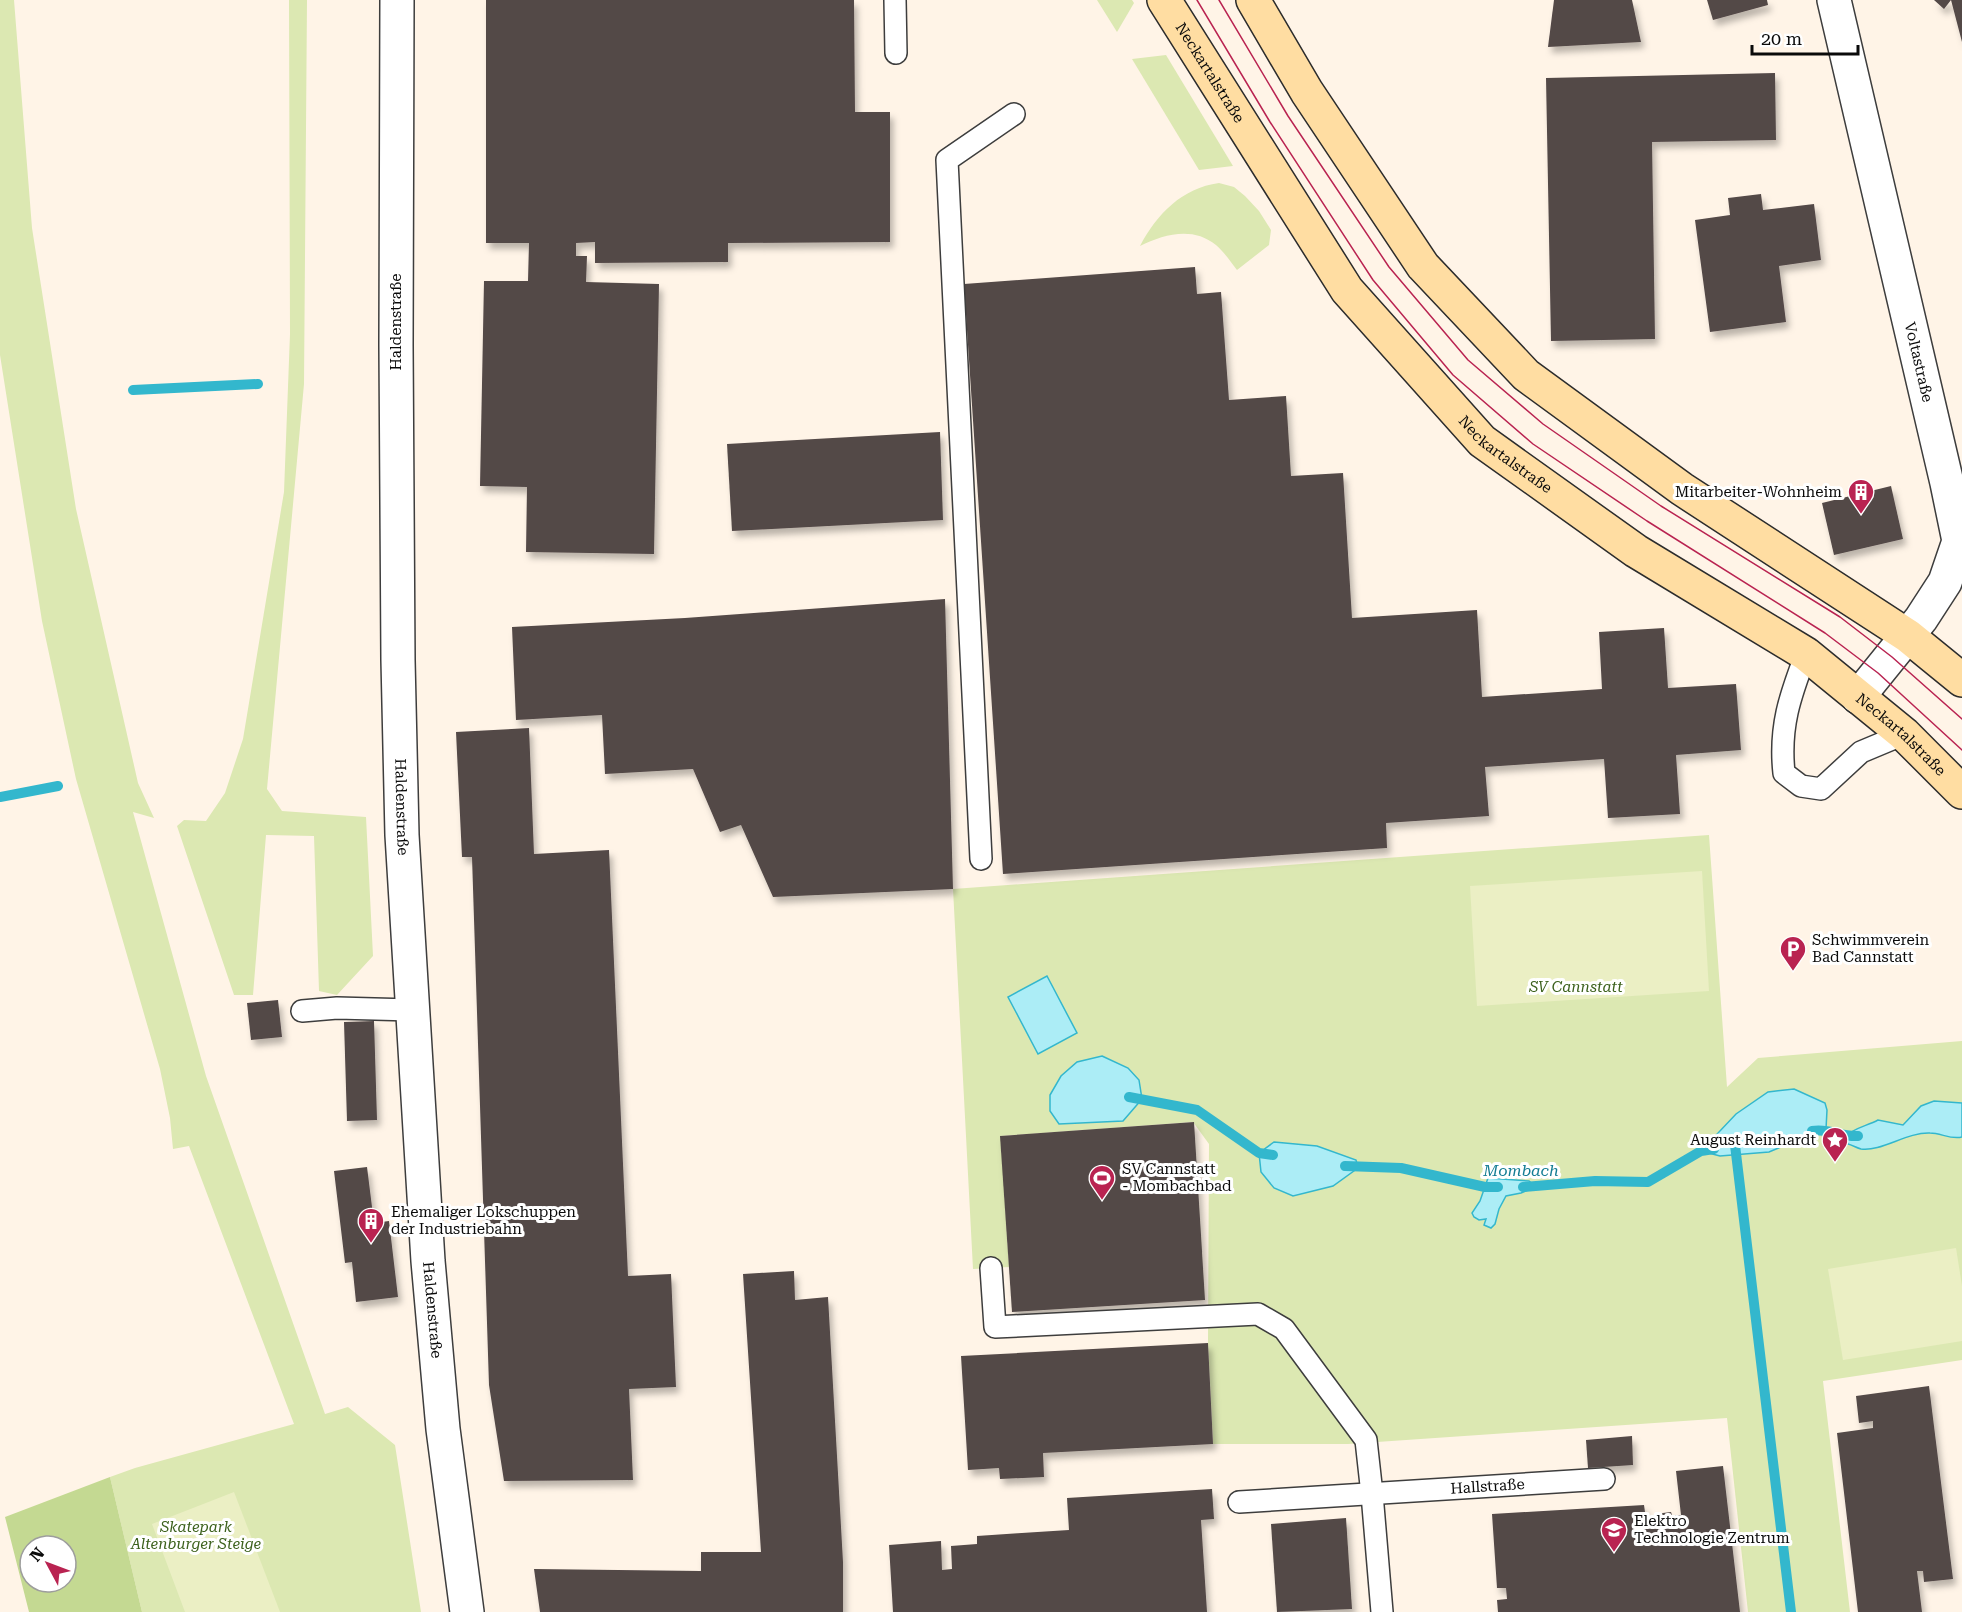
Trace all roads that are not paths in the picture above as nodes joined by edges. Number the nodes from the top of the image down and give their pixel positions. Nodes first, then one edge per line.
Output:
1 (397, 0) edge
2 (895, 0) edge
3 (1164, 0) edge
4 (1253, 0) edge
5 (1834, 0) edge
6 (896, 53) dead end
7 (1014, 114) dead end
8 (1908, 636) junction
9 (1806, 654) junction
10 (1962, 680) edge
11 (1858, 697) junction
12 (1904, 734) junction
13 (1962, 792) edge
14 (981, 859) dead end
15 (412, 1010) junction
16 (302, 1011) dead end
17 (991, 1268) dead end
18 (1604, 1479) dead end
19 (1372, 1494) junction
20 (1239, 1502) dead end
21 (467, 1612) edge
22 (1382, 1612) edge

1 - 15 street, Haldenstraße
2 - 6 lane
3 - 9 main road, Neckartalstraße
4 - 8 main road
5 - 8 street, Voltastraße
7 - 14 lane
8 - 10 main road
8 - 11 street, Voltastraße
9 - 11 main road, Neckartalstraße
9 - 12 lane
11 - 12 main road, Neckartalstraße
12 - 13 main road, Neckartalstraße
15 - 16 lane
15 - 21 street, Haldenstraße
17 - 19 lane
18 - 19 lane, Hallstraße
19 - 20 lane, Hallstraße
19 - 22 lane

